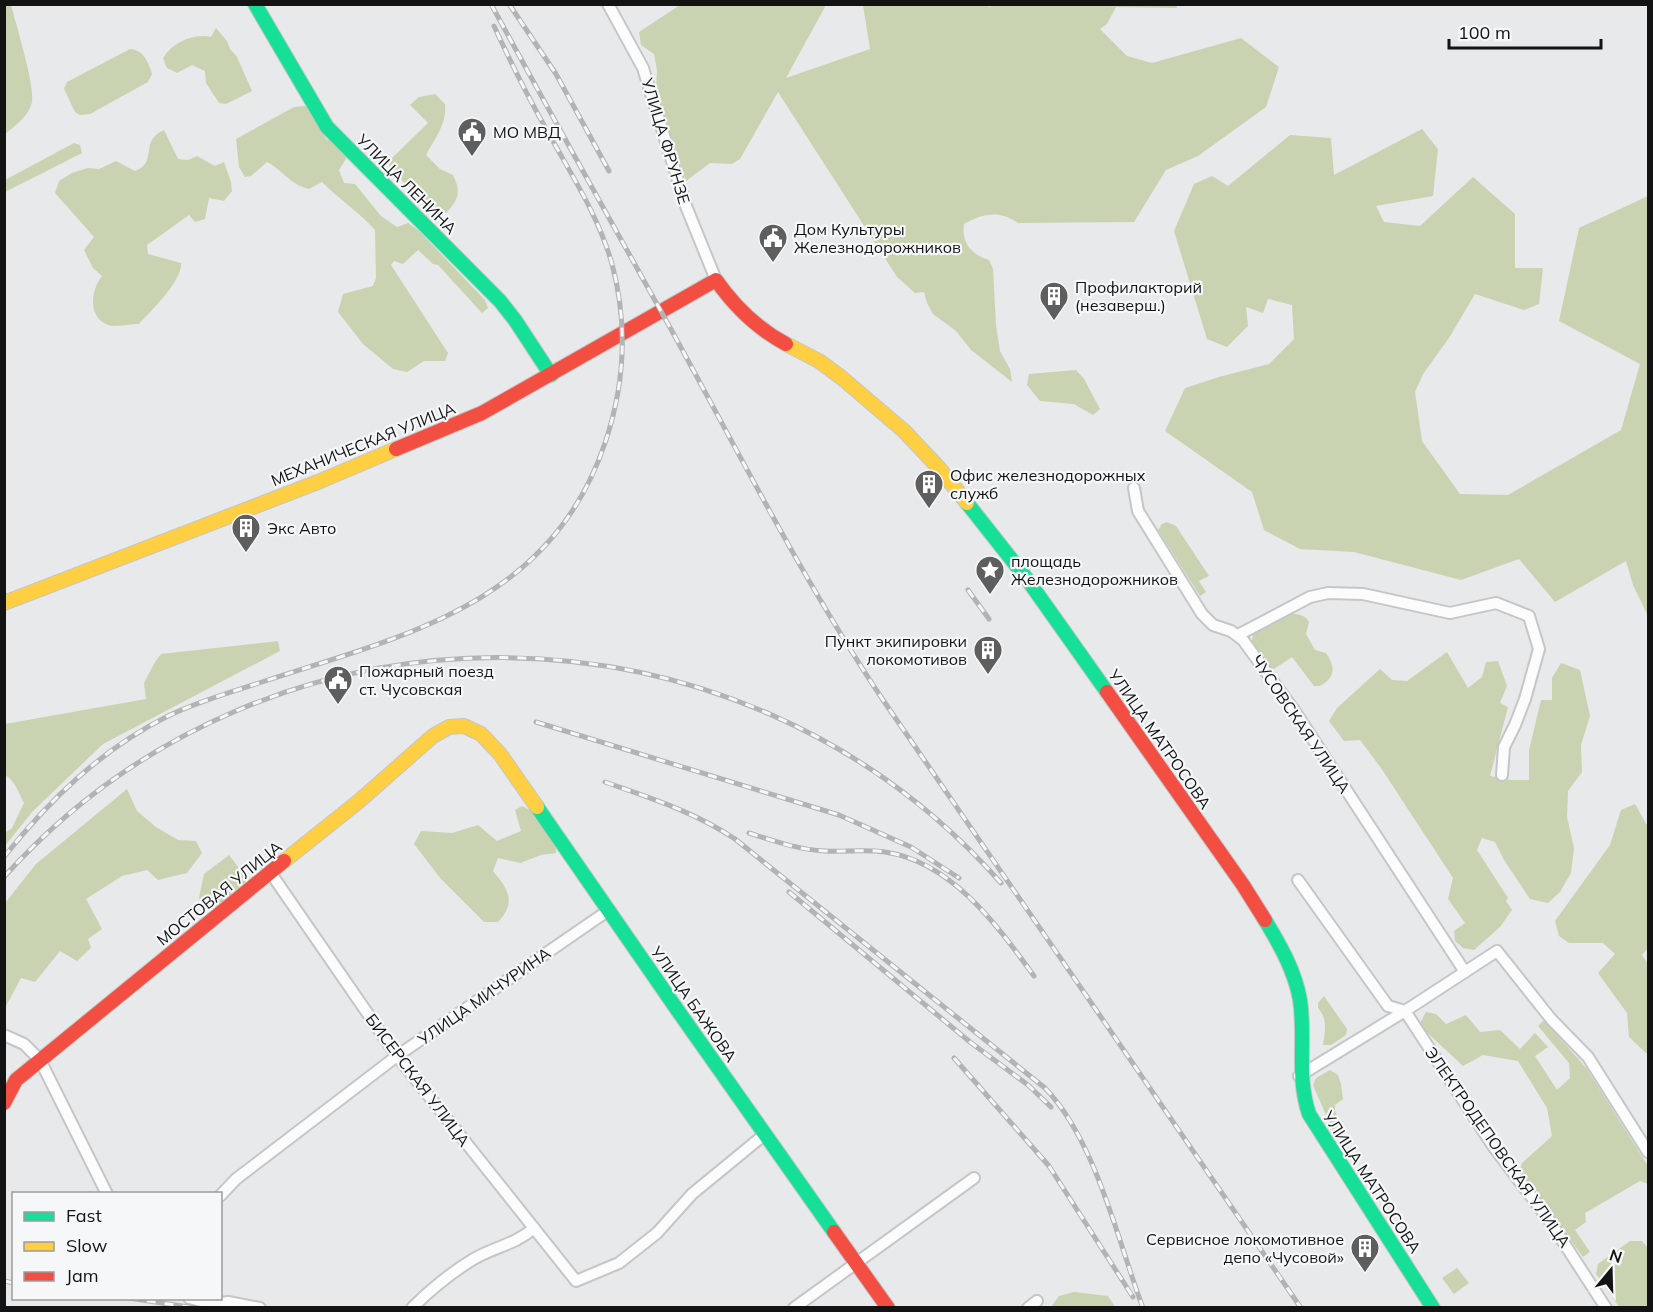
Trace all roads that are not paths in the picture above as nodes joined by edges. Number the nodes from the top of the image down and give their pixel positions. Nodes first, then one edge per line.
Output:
1 (255, 4) edge
2 (608, 4) edge
3 (716, 280) junction
4 (551, 375) junction
5 (1134, 488) dead end
6 (4, 603) edge
7 (1238, 635) junction
8 (467, 728) joint
9 (1502, 775) dead end
10 (270, 872) junction
11 (1298, 880) dead end
12 (609, 910) junction
13 (1465, 972) junction
14 (1406, 1011) junction
15 (4, 1035) edge
16 (397, 1056) junction
17 (40, 1060) junction
18 (1299, 1076) junction
19 (4, 1103) edge
20 (765, 1134) junction
21 (1648, 1152) edge
22 (974, 1178) dead end
23 (106, 1192) edge
24 (222, 1194) edge
25 (534, 1228) junction
26 (856, 1262) junction
27 (194, 1300) edge
28 (260, 1308) edge
29 (412, 1308) edge
30 (794, 1308) edge
31 (888, 1308) edge
32 (1434, 1308) edge
33 (1606, 1308) edge

1 - 4 street, УЛИЦА ЛЕНИНА
2 - 3 street, УЛИЦА ФРУНЗЕ
3 - 4 street, МЕХАНИЧЕСКАЯ УЛИЦА
3 - 18 street, УЛИЦА МАТРОСОВА
4 - 6 street, МЕХАНИЧЕСКАЯ УЛИЦА
5 - 7 street, ЧУСОВСКАЯ УЛИЦА
7 - 9 street
7 - 13 street, ЧУСОВСКАЯ УЛИЦА
8 - 10 street, МОСТОВАЯ УЛИЦА
8 - 12 street, УЛИЦА БАЖОВА
10 - 16 street, БИСЕРСКАЯ УЛИЦА
10 - 17 street, МОСТОВАЯ УЛИЦА
11 - 14 street, ЭЛЕКТРОДЕПОВСКАЯ УЛИЦА
12 - 16 street, УЛИЦА МИЧУРИНА
12 - 20 street, УЛИЦА БАЖОВА
13 - 14 street
13 - 21 street
14 - 18 street
14 - 33 street, ЭЛЕКТРОДЕПОВСКАЯ УЛИЦА
15 - 17 street
16 - 24 street, УЛИЦА МИЧУРИНА
16 - 25 street, БИСЕРСКАЯ УЛИЦА
17 - 19 street, МОСТОВАЯ УЛИЦА
17 - 23 street
18 - 32 street, УЛИЦА МАТРОСОВА
20 - 25 street, БИСЕРСКАЯ УЛИЦА
20 - 26 street, УЛИЦА БАЖОВА
22 - 26 street
25 - 29 street
26 - 30 street
26 - 31 street, УЛИЦА БАЖОВА
27 - 28 street

